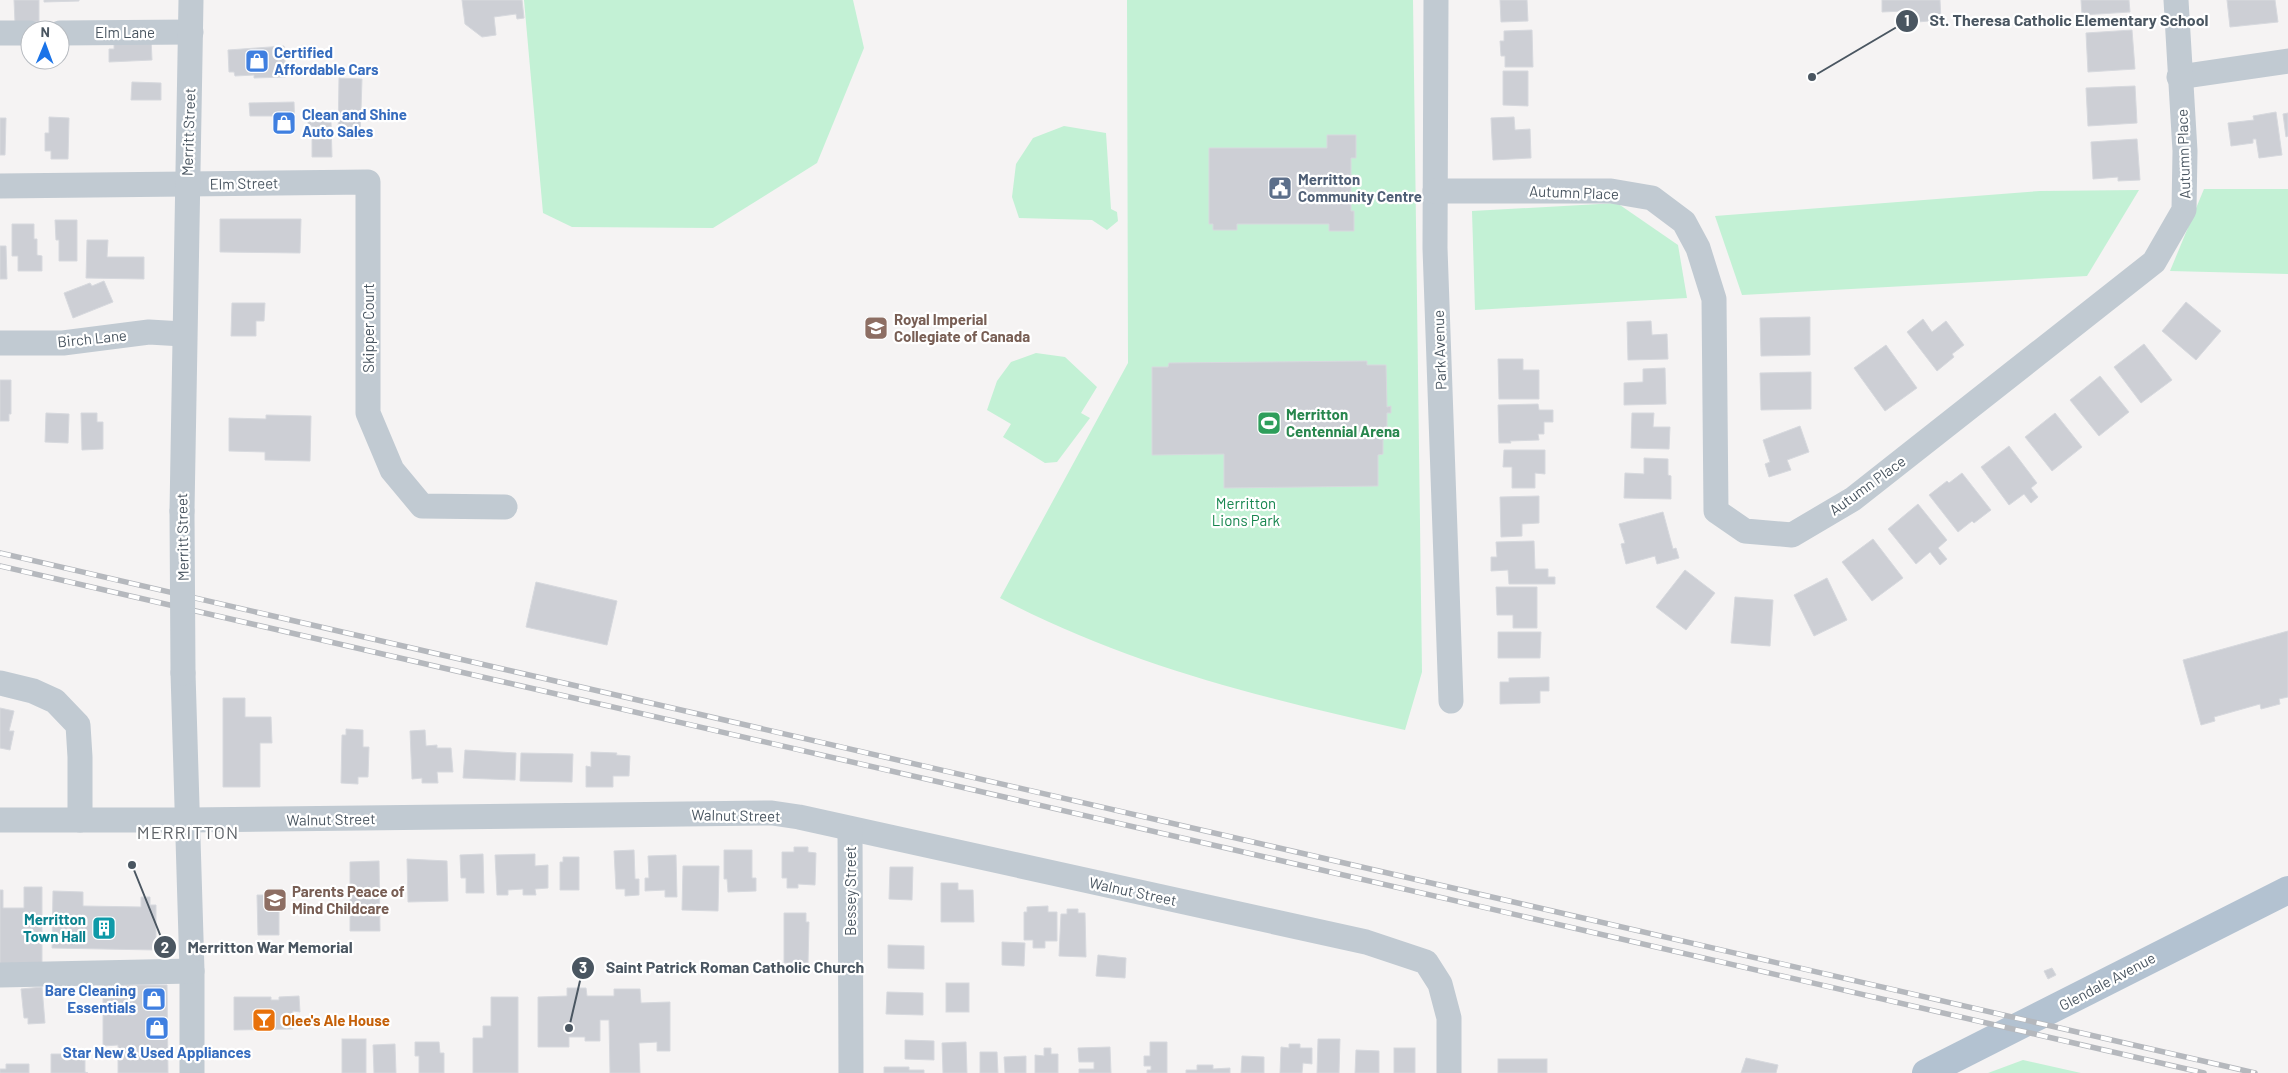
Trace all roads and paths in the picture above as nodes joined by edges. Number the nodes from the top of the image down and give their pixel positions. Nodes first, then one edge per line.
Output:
1 (191, 0) edge
2 (1436, 0) edge
3 (2176, 0) edge
4 (191, 32) junction
5 (20, 33) edge
6 (70, 33) edge
7 (0, 34) edge
8 (2288, 61) edge
9 (2179, 77) junction
10 (368, 182) joint
11 (187, 184) junction
12 (0, 186) edge
13 (1435, 190) junction
14 (184, 334) junction
15 (0, 343) edge
16 (505, 507) dead end
17 (0, 683) edge
18 (1451, 700) dead end
19 (0, 820) edge
20 (80, 820) junction
21 (188, 820) junction
22 (850, 829) junction
23 (2288, 890) edge
24 (192, 971) junction
25 (0, 974) edge
26 (192, 1073) edge
27 (851, 1073) edge
28 (1449, 1073) edge
29 (1926, 1073) edge

1 - 4 street, Merritt Street
2 - 13 street, Park Avenue
3 - 9 street, Autumn Place
4 - 6 street, Elm Lane
4 - 11 street, Merritt Street
5 - 7 street
8 - 9 street
9 - 13 street, Autumn Place
10 - 11 street, Elm Street
10 - 16 street, Skipper Court
11 - 12 street, Elm Street
11 - 14 street, Merritt Street
13 - 18 street, Park Avenue
14 - 15 street, Birch Lane
14 - 21 street, Merritt Street, bridge
17 - 20 street
19 - 20 street, Walnut Street
20 - 21 street, Walnut Street
21 - 22 street, Walnut Street
21 - 24 street, Merritt Street
22 - 27 street, Bessey Street
22 - 28 street, Walnut Street
23 - 29 main road, Glendale Avenue
24 - 25 street
24 - 26 street, Merritt Street

